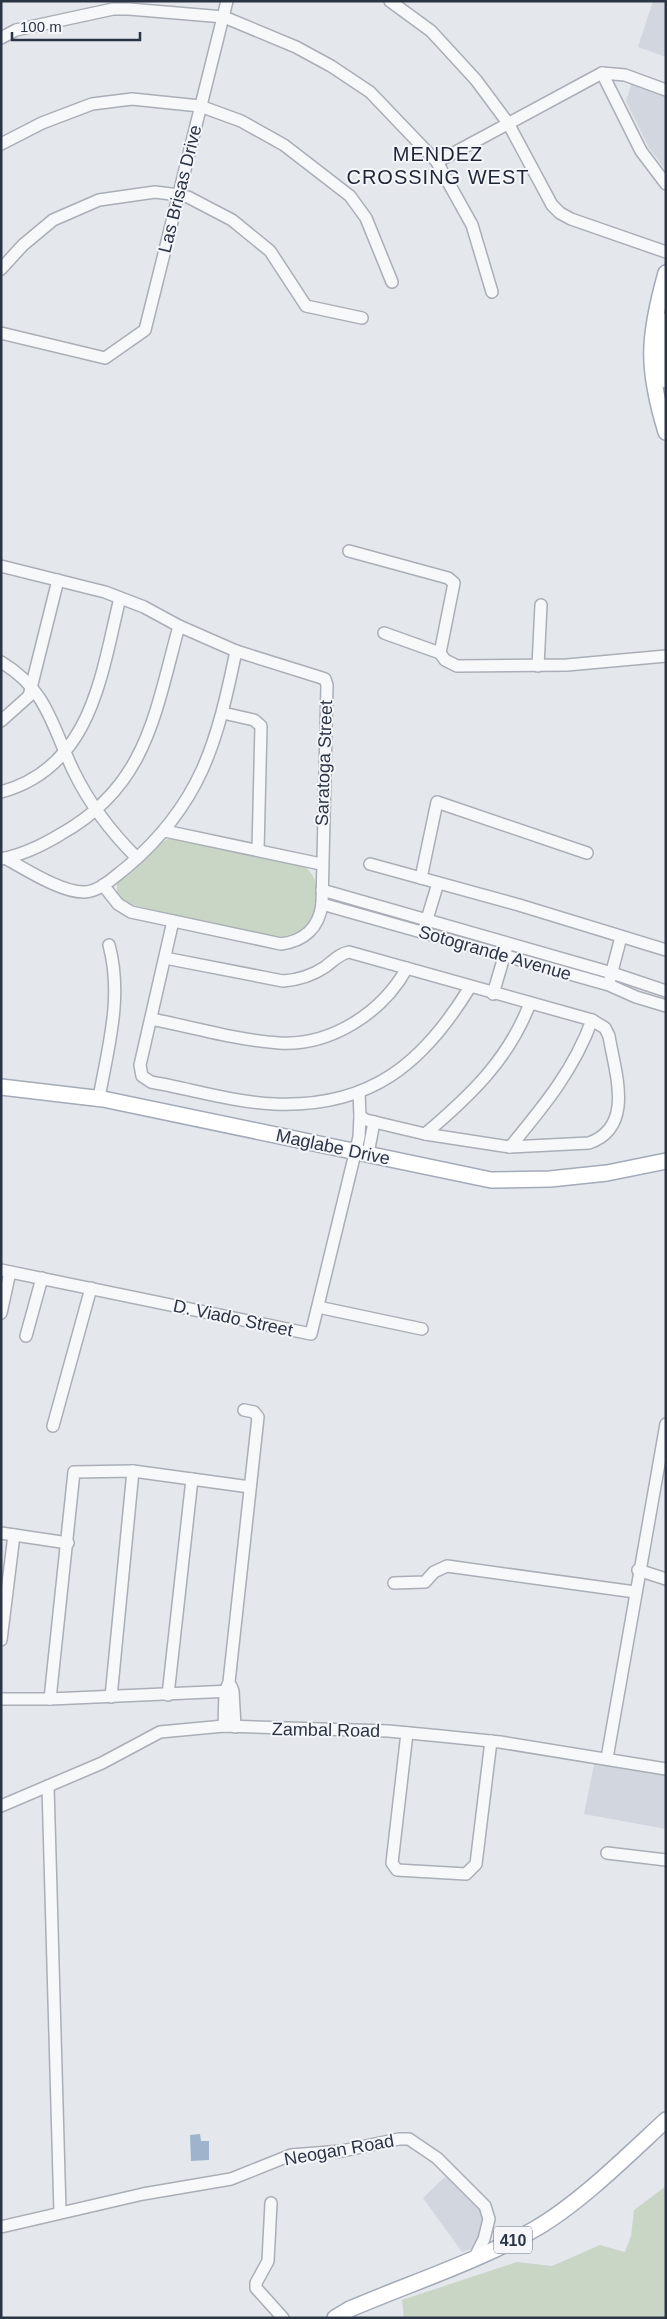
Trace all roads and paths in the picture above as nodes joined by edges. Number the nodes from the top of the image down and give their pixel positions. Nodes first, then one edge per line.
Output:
1 (227, 1) edge
2 (390, 1) edge
3 (224, 17) junction
4 (1, 38) edge
5 (602, 73) junction
6 (666, 90) edge
7 (200, 106) junction
8 (508, 123) junction
9 (1, 144) edge
10 (437, 162) junction
11 (666, 184) edge
12 (179, 195) junction
13 (666, 252) edge
14 (1, 270) edge
15 (666, 273) edge
16 (392, 282) dead end
17 (492, 292) dead end
18 (362, 318) dead end
19 (666, 321) edge
20 (1, 333) edge
21 (666, 380) edge
22 (666, 432) edge
23 (349, 551) dead end
24 (1, 566) edge
25 (58, 580) junction
26 (120, 598) junction
27 (541, 605) dead end
28 (179, 626) junction
29 (384, 633) dead end
30 (236, 651) junction
31 (440, 653) junction
32 (666, 656) edge
33 (1, 662) edge
34 (538, 666) junction
35 (32, 687) junction
36 (223, 713) junction
37 (1, 721) edge
38 (65, 753) junction
39 (1, 792) edge
40 (96, 812) junction
41 (165, 831) junction
42 (258, 850) junction
43 (587, 853) dead end
44 (3, 858) edge
45 (137, 858) junction
46 (321, 864) junction
47 (370, 864) dead end
48 (421, 878) junction
49 (438, 883) junction
50 (103, 885) junction
51 (322, 890) junction
52 (322, 904) junction
53 (173, 921) junction
54 (425, 927) junction
55 (621, 937) junction
56 (110, 945) dead end
57 (506, 950) junction
58 (666, 950) edge
59 (165, 958) junction
60 (407, 968) junction
61 (610, 979) junction
62 (470, 987) junction
63 (650, 987) junction
64 (666, 991) edge
65 (493, 994) junction
66 (646, 1000) junction
67 (530, 1003) junction
68 (666, 1006) edge
69 (151, 1019) junction
70 (592, 1020) junction
71 (1, 1087) edge
72 (359, 1093) junction
73 (98, 1098) junction
74 (360, 1116) junction
75 (374, 1122) junction
76 (425, 1134) junction
77 (510, 1147) junction
78 (361, 1153) junction
79 (666, 1161) edge
80 (6, 1271) edge
81 (42, 1278) junction
82 (91, 1288) junction
83 (318, 1307) junction
84 (1, 1314) edge
85 (422, 1329) dead end
86 (26, 1336) dead end
87 (244, 1410) dead end
88 (666, 1424) edge
89 (53, 1426) dead end
90 (133, 1471) junction
91 (192, 1479) junction
92 (250, 1487) junction
93 (1, 1533) edge
94 (14, 1535) junction
95 (68, 1543) junction
96 (638, 1570) junction
97 (666, 1579) edge
98 (394, 1583) dead end
99 (635, 1592) junction
100 (1, 1640) edge
101 (229, 1689) junction
102 (168, 1695) junction
103 (110, 1697) junction
104 (1, 1699) edge
105 (50, 1699) junction
106 (230, 1726) junction
107 (407, 1733) junction
108 (491, 1741) junction
109 (607, 1758) junction
110 (666, 1769) edge
111 (48, 1786) junction
112 (1, 1806) edge
113 (608, 1853) dead end
114 (666, 1860) edge
115 (666, 2120) edge
116 (271, 2203) dead end
117 (60, 2212) junction
118 (1, 2227) edge
119 (475, 2257) junction
120 (283, 2318) edge
121 (335, 2318) edge

1 - 3 street, Las Brisas Drive
2 - 8 street
3 - 4 street
3 - 7 street, Las Brisas Drive
3 - 10 street
5 - 6 street
5 - 8 street
5 - 11 street
7 - 9 street
7 - 12 street, Las Brisas Drive
7 - 16 street
8 - 10 street
8 - 13 street
10 - 17 street
12 - 14 street
12 - 18 street
12 - 20 street, Las Brisas Drive
15 - 22 main road
19 - 21 main road
23 - 31 street
24 - 25 street, Saratoga Street
25 - 26 street, Saratoga Street
25 - 35 street
26 - 28 street, Saratoga Street
26 - 38 street
27 - 34 street
28 - 30 street, Saratoga Street
28 - 40 street
29 - 31 street
30 - 36 street
30 - 46 street, Saratoga Street
31 - 34 street
32 - 34 street
33 - 35 street
35 - 37 street
35 - 38 street
36 - 41 street
36 - 42 street
38 - 39 street
38 - 40 street
40 - 44 street
40 - 45 street
41 - 42 street
41 - 45 street
42 - 46 street
43 - 48 street
44 - 50 street
45 - 50 street
46 - 51 street, Saratoga Street
47 - 48 street
48 - 49 street
49 - 54 street
49 - 55 street
50 - 53 street, Saratoga Street
51 - 52 street, Saratoga Street
51 - 54 street, Sotogrande Avenue
52 - 53 street, Saratoga Street
52 - 54 street, Sotogrande Avenue
53 - 59 street
54 - 57 street, Sotogrande Avenue
55 - 58 street
55 - 61 street
56 - 73 street
57 - 61 street, Sotogrande Avenue
57 - 65 street
59 - 60 street
59 - 69 street
60 - 62 street
60 - 69 street
61 - 63 street, Sotogrande Avenue
61 - 66 street, Sotogrande Avenue
62 - 65 street
62 - 72 street
63 - 64 street, Sotogrande Avenue
63 - 66 street
65 - 67 street
66 - 68 street, Sotogrande Avenue
67 - 70 street
67 - 76 street
69 - 72 street
70 - 77 street
70 - 77 street
71 - 73 main road, Maglabe Drive
72 - 74 street
73 - 78 main road, Maglabe Drive
74 - 75 street
74 - 78 street
75 - 76 street
75 - 78 street
76 - 77 street
78 - 79 main road, Maglabe Drive
78 - 83 street, D. Viado Street
80 - 81 street, D. Viado Street
80 - 84 street
81 - 82 street, D. Viado Street
81 - 86 street
82 - 83 street, D. Viado Street
82 - 89 street
83 - 85 street
87 - 92 street
88 - 96 street
90 - 91 street
90 - 95 street
90 - 103 street
91 - 92 street
91 - 102 street
92 - 101 street
93 - 94 street
94 - 95 street
94 - 100 street
95 - 105 street
96 - 97 street
96 - 99 street
98 - 99 street
99 - 109 street
101 - 102 street
101 - 106 street
102 - 103 street
103 - 105 street
104 - 105 street
106 - 107 street, Zambal Road
106 - 111 street, Zambal Road
107 - 108 street, Zambal Road
107 - 108 street
108 - 109 street, Zambal Road
109 - 110 street, Zambal Road
111 - 112 street, Zambal Road
111 - 117 street
113 - 114 street
115 - 119 main road, 410
116 - 120 street
117 - 118 street, Neogan Road
117 - 119 street, Neogan Road
119 - 121 main road, 410

